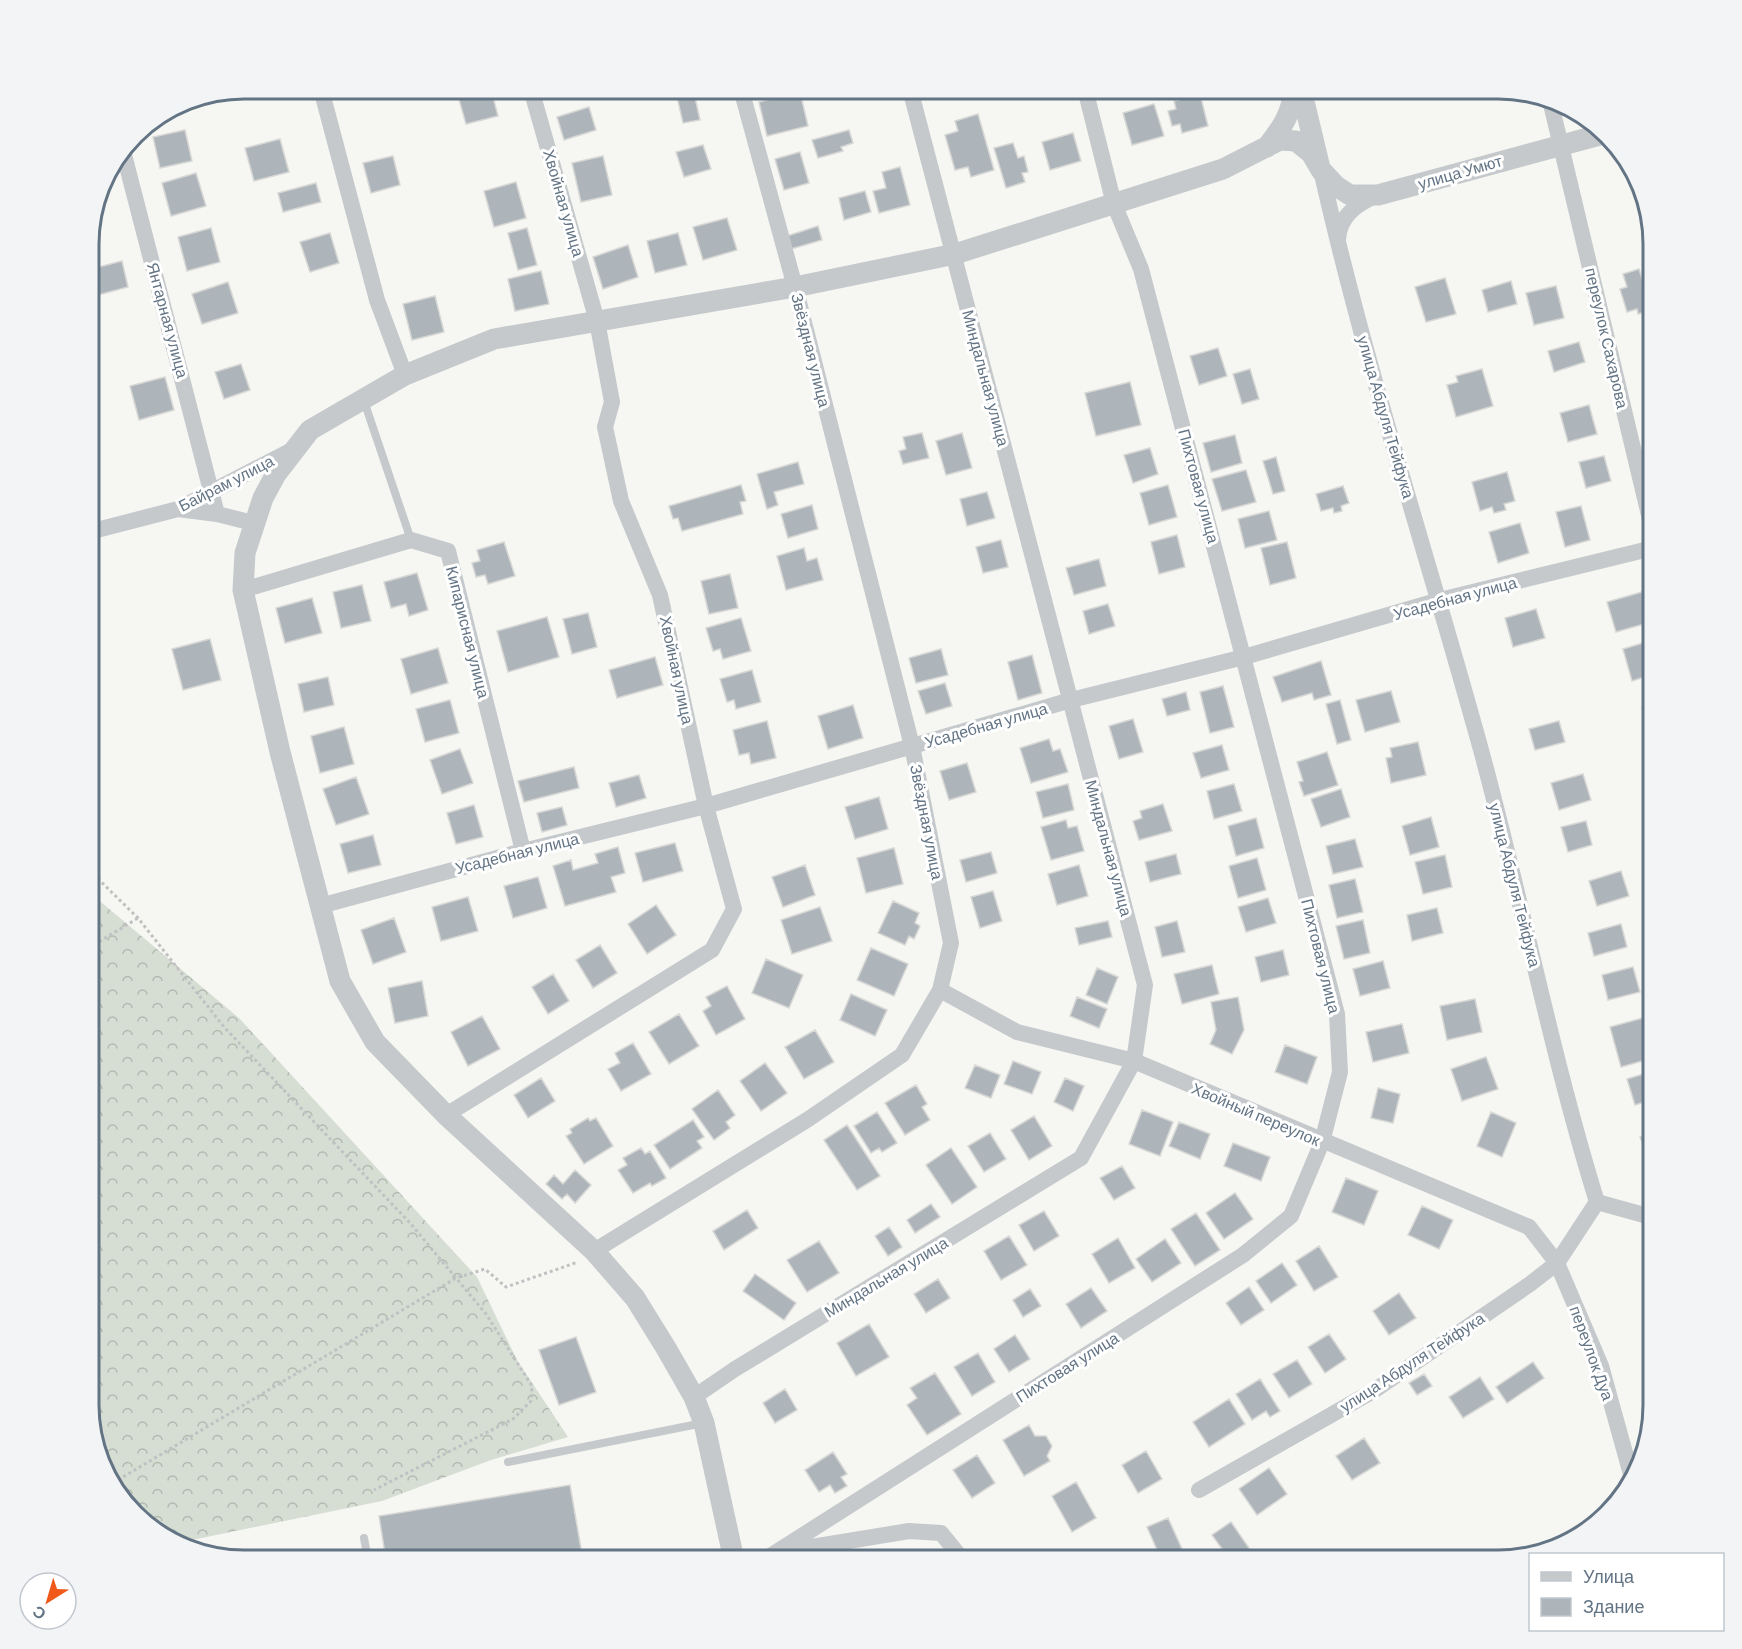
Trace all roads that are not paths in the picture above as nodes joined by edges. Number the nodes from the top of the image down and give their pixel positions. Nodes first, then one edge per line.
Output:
1 (324, 99) edge
2 (534, 99) edge
3 (744, 99) edge
4 (913, 99) edge
5 (1088, 99) edge
6 (1293, 99) edge
7 (1303, 99) edge
8 (1553, 110) edge
9 (1595, 136) edge
10 (1562, 144) junction
11 (1267, 147) junction
12 (126, 161) edge
13 (1321, 170) junction
14 (1378, 195) junction
15 (1114, 204) junction
16 (1338, 248) junction
17 (954, 254) junction
18 (795, 287) junction
19 (597, 321) junction
20 (405, 375) junction
21 (363, 398) junction
22 (292, 450) junction
23 (212, 489) junction
24 (1643, 489) edge
25 (178, 509) junction
26 (217, 514) junction
27 (253, 523) junction
28 (99, 529) edge
29 (411, 540) junction
30 (1643, 550) edge
31 (243, 590) junction
32 (1440, 600) junction
33 (1244, 657) junction
34 (1071, 700) junction
35 (912, 746) junction
36 (706, 806) junction
37 (523, 851) junction
38 (320, 906) junction
39 (940, 990) junction
40 (1134, 1061) junction
41 (446, 1115) junction
42 (1322, 1142) junction
43 (1597, 1202) junction
44 (1643, 1215) edge
45 (594, 1251) junction
46 (1557, 1263) junction
47 (694, 1397) junction
48 (704, 1423) junction
49 (508, 1462) dead end
50 (1629, 1467) edge
51 (1199, 1490) dead end
52 (364, 1538) dead end
53 (366, 1550) edge
54 (732, 1550) edge
55 (780, 1550) edge
56 (807, 1550) edge
57 (955, 1550) edge

1 - 20 street
2 - 19 street, Хвойная улица
3 - 18 street, Звёздная улица
4 - 17 street, Миндальная улица
5 - 15 street, Пихтовая улица
6 - 11 street
7 - 13 street, улица Абдуля Тейфука
8 - 10 street, переулок Сахарова
9 - 10 street, улица Умют
10 - 14 street, улица Умют
10 - 24 street, переулок Сахарова
11 - 13 street, улица Умют
11 - 15 street
12 - 23 street, Янтарная улица
13 - 14 street, улица Умют
13 - 16 street, улица Абдуля Тейфука
14 - 16 street
15 - 17 street
15 - 33 street, Пихтовая улица
16 - 32 street, улица Абдуля Тейфука
17 - 18 street
17 - 34 street, Миндальная улица
18 - 19 street
18 - 35 street, Звёздная улица
19 - 20 street
19 - 36 street, Хвойная улица
20 - 21 street
21 - 22 street
21 - 29 lane
22 - 23 street, Байрам улица
22 - 27 street
23 - 25 street, Байрам улица
23 - 26 street, Янтарная улица
25 - 26 street
25 - 28 street, Байрам улица
26 - 27 street
27 - 31 street
29 - 31 street
29 - 37 street, Кипарисная улица
30 - 32 street, Усадебная улица
31 - 38 street
32 - 33 street, Усадебная улица
32 - 43 street, улица Абдуля Тейфука
33 - 34 street, Усадебная улица
33 - 42 street, Пихтовая улица
34 - 35 street, Усадебная улица
34 - 40 street, Миндальная улица
35 - 36 street, Усадебная улица
35 - 39 street, Звёздная улица
36 - 37 street, Усадебная улица
36 - 41 street, Хвойная улица
37 - 38 street, Усадебная улица
38 - 41 street
39 - 40 street, Хвойный переулок
39 - 45 street, Звёздная улица
40 - 42 street, Хвойный переулок
40 - 47 street, Миндальная улица
41 - 45 street
42 - 46 street, Хвойный переулок
42 - 55 street, Пихтовая улица
43 - 44 street
43 - 46 street, улица Абдуля Тейфука
45 - 47 street
46 - 50 street, переулок Дуа
46 - 51 street, улица Абдуля Тейфука
47 - 48 street
48 - 49 lane
48 - 54 street
52 - 53 lane
56 - 57 street

